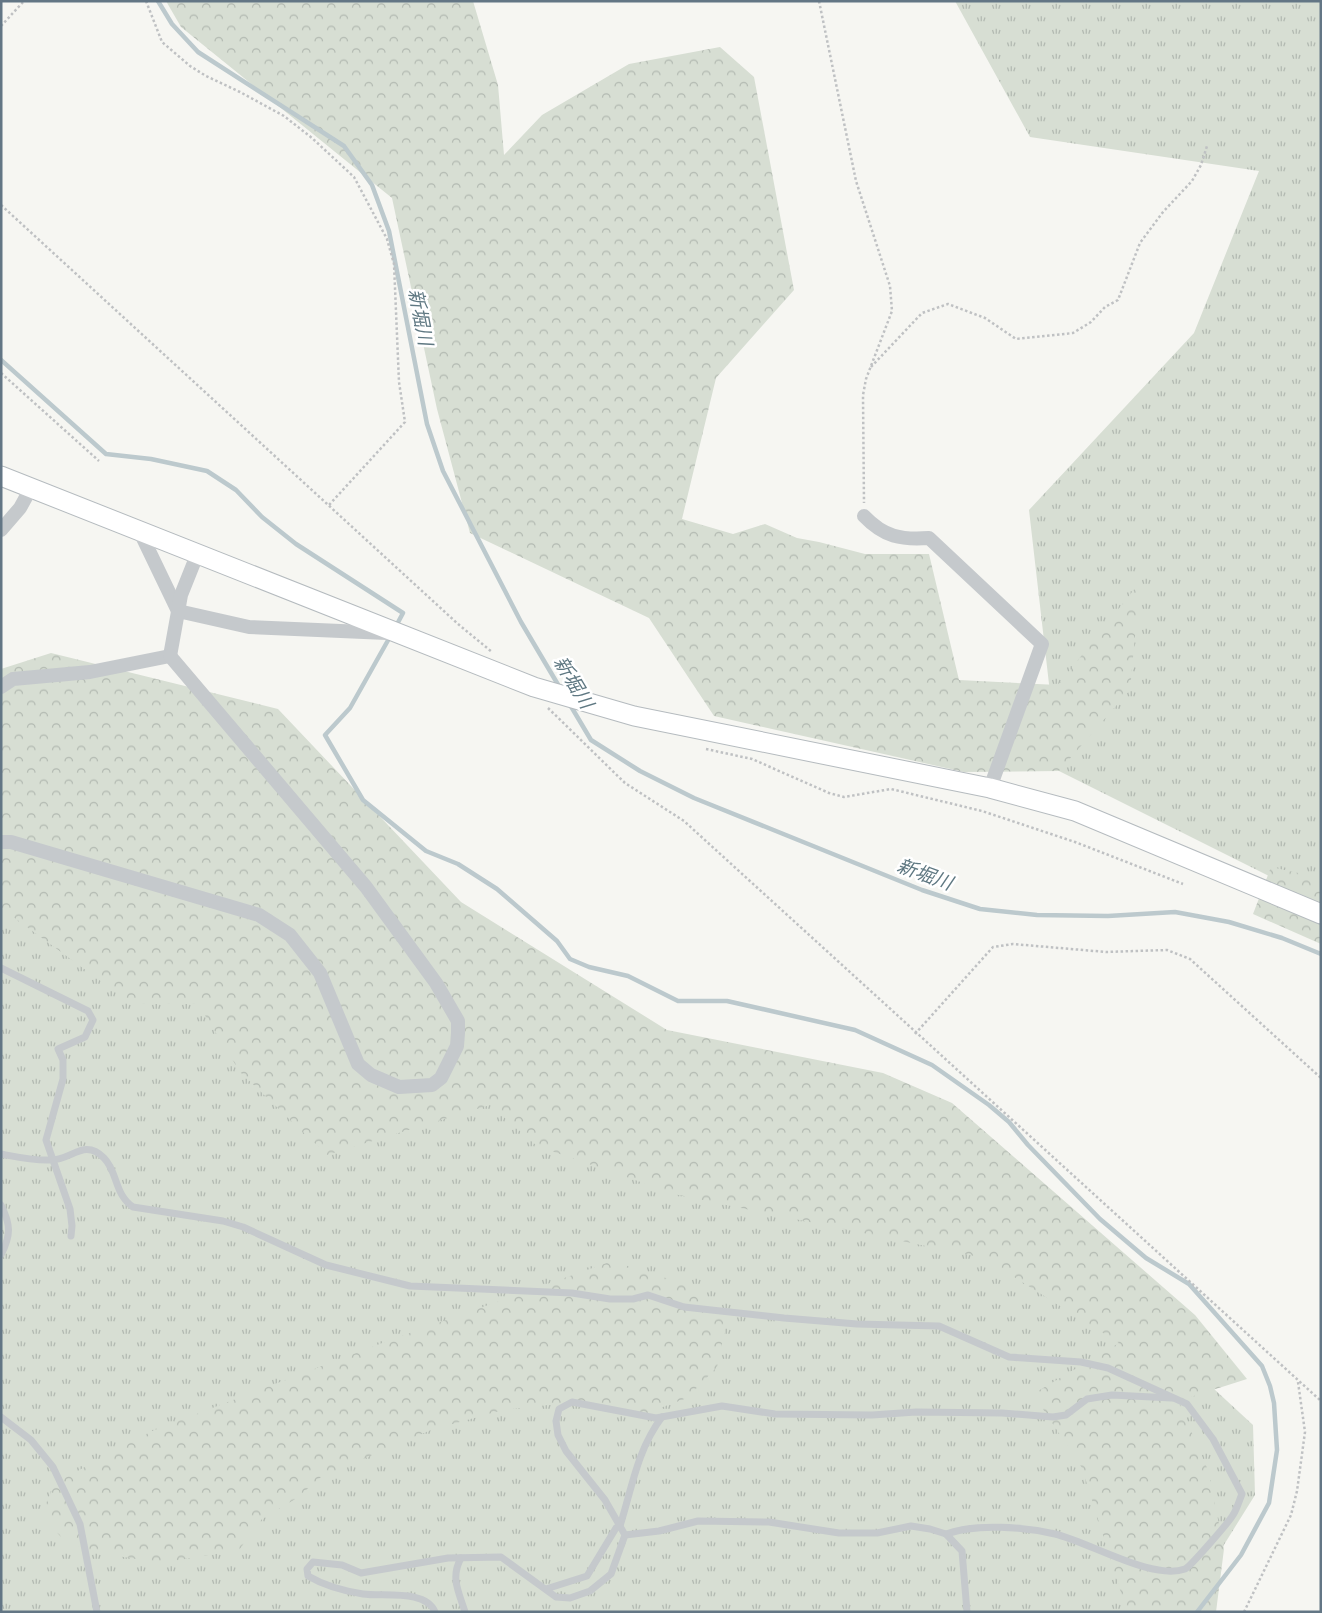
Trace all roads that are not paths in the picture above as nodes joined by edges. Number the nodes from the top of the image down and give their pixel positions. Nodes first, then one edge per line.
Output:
1 (1, 476) edge
2 (30, 488) junction
3 (864, 516) road end
4 (1, 530) edge
5 (140, 532) junction
6 (197, 555) junction
7 (178, 611) junction
8 (395, 633) junction
9 (170, 656) junction
10 (1, 687) edge
11 (990, 788) junction
12 (1, 842) edge
13 (1321, 914) edge
14 (1, 968) edge
15 (1, 1154) edge
16 (53, 1161) junction
17 (1, 1205) edge
18 (71, 1236) dead end
19 (1, 1255) edge
20 (1176, 1398) junction
21 (1, 1417) edge
22 (662, 1417) junction
23 (620, 1526) junction
24 (946, 1534) junction
25 (625, 1535) junction
26 (461, 1558) junction
27 (546, 1589) junction
28 (97, 1612) edge
29 (435, 1612) edge
30 (465, 1612) edge
31 (967, 1612) edge

1 - 2 street
2 - 4 street
2 - 5 street
3 - 11 street
5 - 6 street
5 - 7 street
6 - 7 street
6 - 8 street
7 - 8 street
7 - 9 street
8 - 11 street
9 - 10 street
9 - 12 street
11 - 13 street
14 - 16 lane
15 - 16 lane
16 - 18 lane
16 - 20 lane
17 - 19 lane
20 - 22 lane
20 - 24 lane
21 - 28 lane
22 - 23 lane
22 - 23 lane
23 - 25 lane
23 - 27 lane
24 - 25 lane
24 - 31 lane
25 - 27 lane
26 - 27 lane
26 - 29 lane
26 - 30 lane

